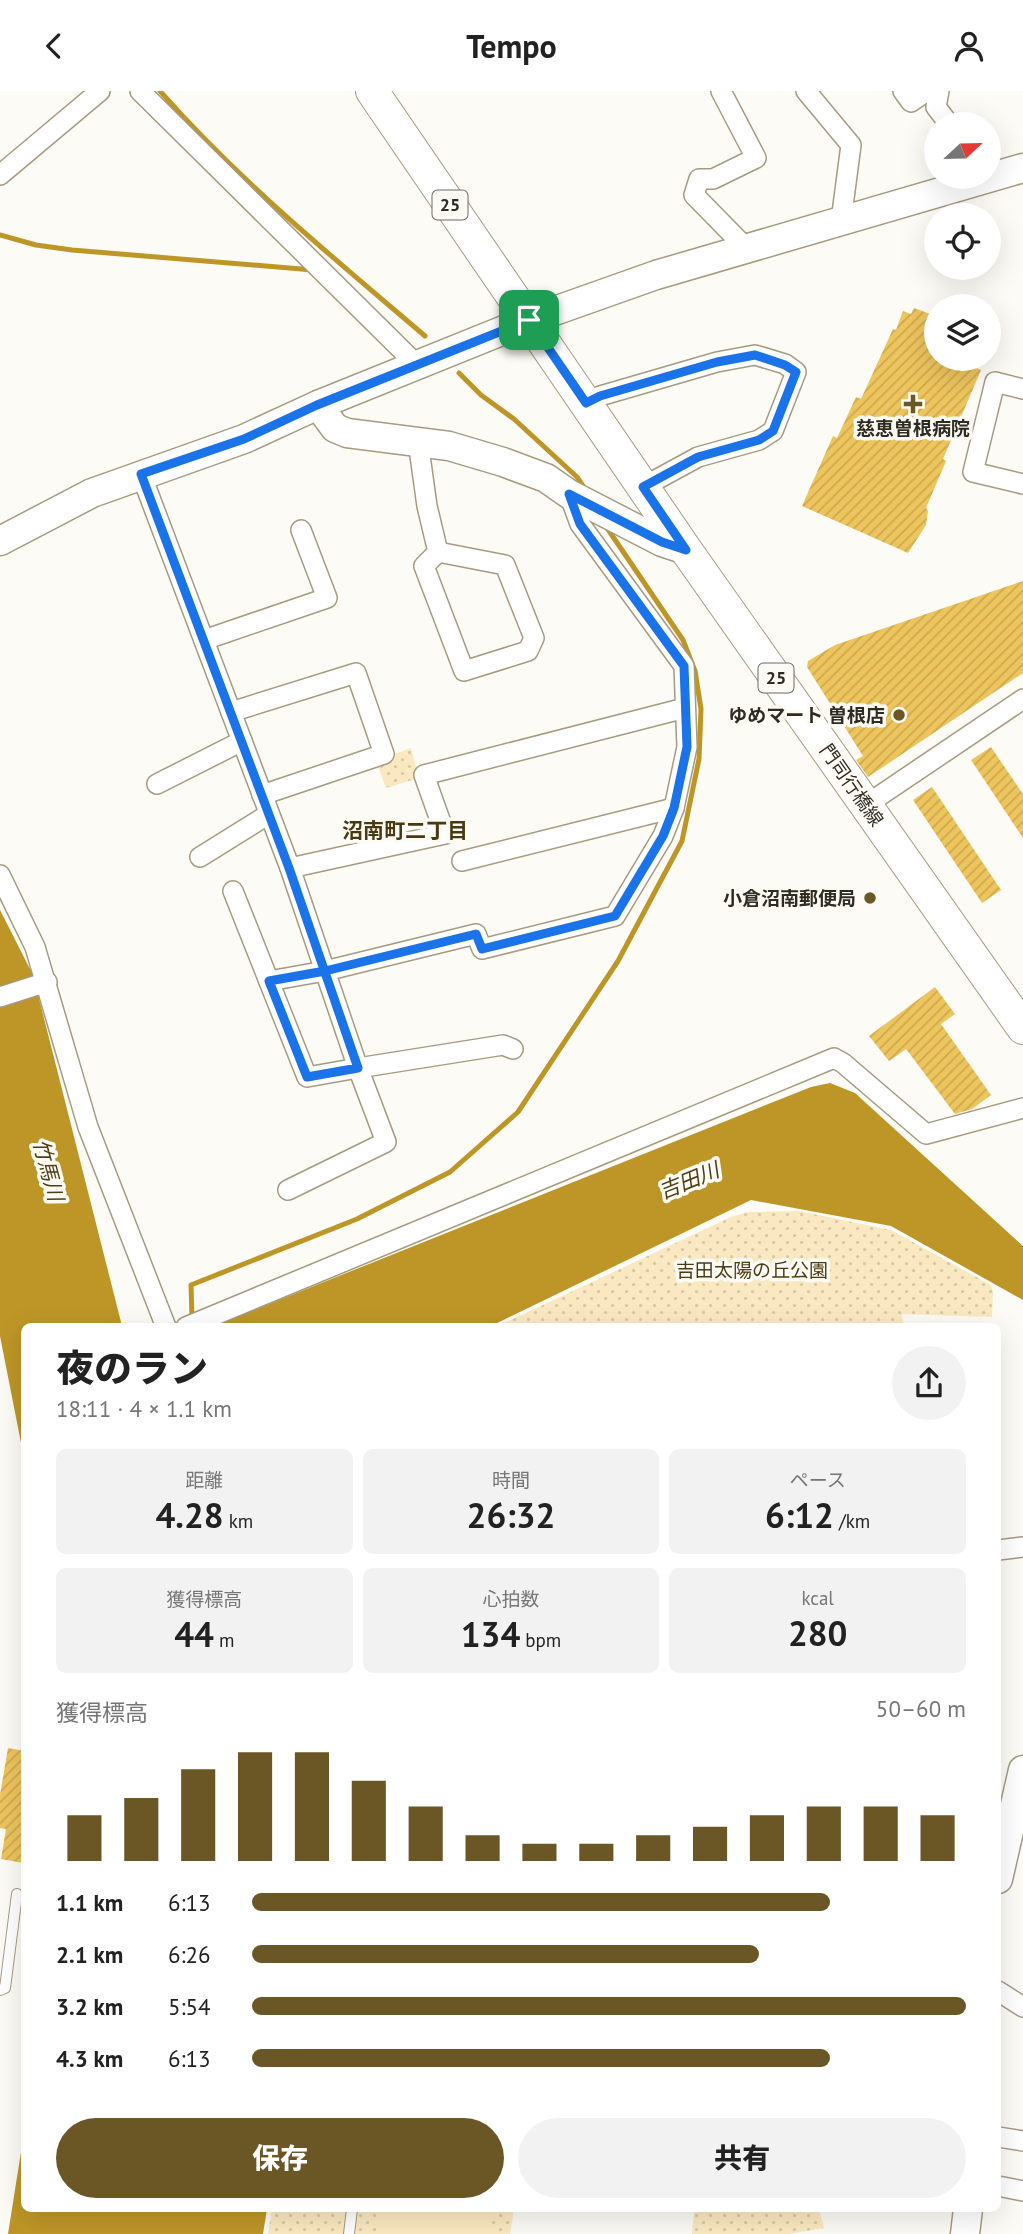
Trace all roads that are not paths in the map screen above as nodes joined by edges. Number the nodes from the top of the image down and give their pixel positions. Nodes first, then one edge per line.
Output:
1 (100, 91) edge
2 (140, 91) edge
3 (372, 91) edge
4 (720, 91) edge
5 (806, 91) edge
6 (903, 91) edge
7 (927, 91) edge
8 (939, 91) edge
9 (940, 112) edge
10 (1023, 168) edge
11 (1001, 174) edge
12 (0, 175) edge
13 (948, 189) edge
14 (841, 221) junction
15 (747, 249) junction
16 (529, 320) junction
17 (435, 359) junction
18 (1023, 389) edge
19 (586, 403) junction
20 (317, 405) junction
21 (418, 441) junction
22 (141, 474) junction
23 (1023, 484) edge
24 (643, 487) junction
25 (572, 496) junction
26 (301, 530) dead end
27 (0, 541) edge
28 (686, 550) junction
29 (438, 552) junction
30 (204, 640) junction
31 (1023, 699) edge
32 (685, 708) junction
33 (231, 712) junction
34 (242, 741) junction
35 (157, 784) dead end
36 (262, 795) junction
37 (866, 805) junction
38 (674, 808) junction
39 (269, 814) junction
40 (200, 857) dead end
41 (462, 860) dead end
42 (289, 868) junction
43 (0, 875) edge
44 (233, 891) dead end
45 (325, 971) junction
46 (269, 981) junction
47 (43, 983) junction
48 (0, 997) edge
49 (1023, 1028) edge
50 (513, 1049) dead end
51 (358, 1068) junction
52 (1023, 1108) edge
53 (288, 1190) dead end
54 (164, 1323) edge
55 (196, 1323) edge
56 (1023, 1546) edge
57 (1001, 1550) edge
58 (1023, 1770) edge
59 (1001, 1866) edge
60 (17, 1894) dead end
61 (0, 1990) edge
62 (1001, 1993) edge
63 (1023, 2007) edge
64 (1001, 2137) edge
65 (1023, 2141) edge
66 (1001, 2186) edge
67 (1023, 2190) edge
68 (352, 2212) edge
69 (349, 2234) edge

1 - 12 street
2 - 17 street
3 - 16 main road, 門司行橋線 / 25
4 - 15 street
5 - 14 street
6 - 7 street
8 - 9 street
10 - 11 street
13 - 14 street
14 - 15 street
15 - 16 street
16 - 17 street
16 - 19 main road, 門司行橋線 / 25
17 - 20 street
18 - 23 street
19 - 24 main road, 門司行橋線 / 25
19 - 24 street
20 - 21 street
20 - 22 street
21 - 25 street
21 - 29 street
22 - 27 street
22 - 30 street
24 - 28 main road, 門司行橋線 / 25
25 - 28 street
25 - 32 street
26 - 30 street
28 - 37 main road, 門司行橋線 / 25
29 - 29 street
30 - 33 street
31 - 37 street
32 - 38 street
32 - 42 street
33 - 34 street
33 - 36 street
34 - 35 street
34 - 36 street
36 - 39 street
37 - 49 main road, 門司行橋線 / 25
38 - 41 street
38 - 45 street
39 - 40 street
39 - 42 street
42 - 45 street
43 - 47 street
44 - 46 street
45 - 46 street
45 - 51 street
46 - 51 street
47 - 48 street
47 - 54 street
50 - 51 street
51 - 53 street
52 - 55 street
56 - 57 street
58 - 59 street
60 - 61 lane
62 - 63 street
64 - 65 street
66 - 67 street
68 - 69 lane

